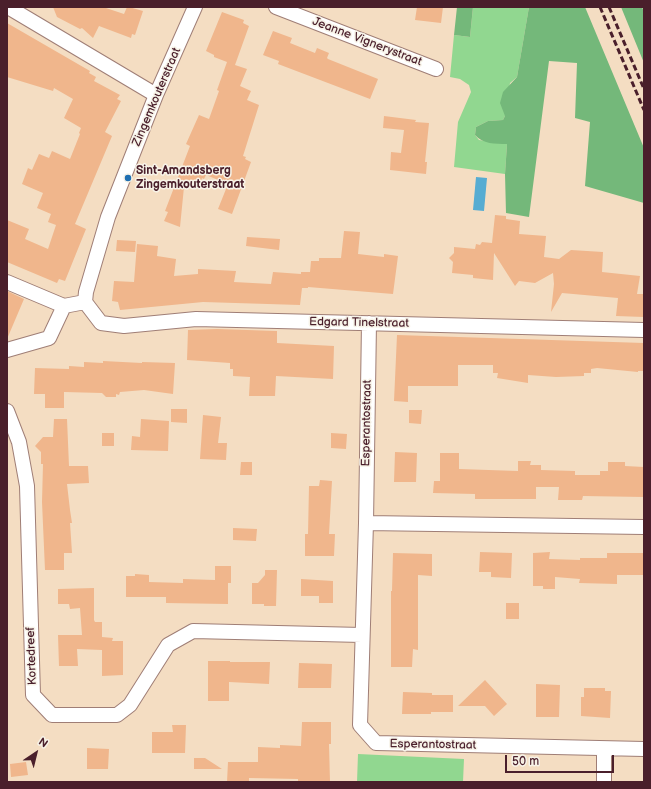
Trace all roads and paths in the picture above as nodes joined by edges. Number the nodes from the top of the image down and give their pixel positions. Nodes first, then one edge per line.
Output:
1 (8, 7) edge
2 (195, 7) edge
3 (276, 7) edge
4 (436, 69) dead end
5 (156, 95) junction
6 (7, 282) edge
7 (85, 302) junction
8 (64, 306) junction
9 (369, 323) junction
10 (644, 330) edge
11 (7, 350) edge
12 (7, 411) edge
13 (366, 524) junction
14 (644, 526) edge
15 (362, 635) junction
16 (604, 749) junction
17 (644, 749) edge
18 (604, 782) edge

1 - 5 street
2 - 5 street, Zingemkouterstraat
3 - 4 street, Jeanne Vignerystraat
5 - 7 street, Zingemkouterstraat
6 - 8 street
7 - 8 street
7 - 9 street, Edgard Tinelstraat
8 - 11 street
9 - 10 street, Edgard Tinelstraat
9 - 13 street, Esperantostraat
12 - 15 street, Kortedreef
13 - 14 street
13 - 15 street, Esperantostraat
15 - 16 street, Esperantostraat
16 - 17 street, Esperantostraat
16 - 18 street

